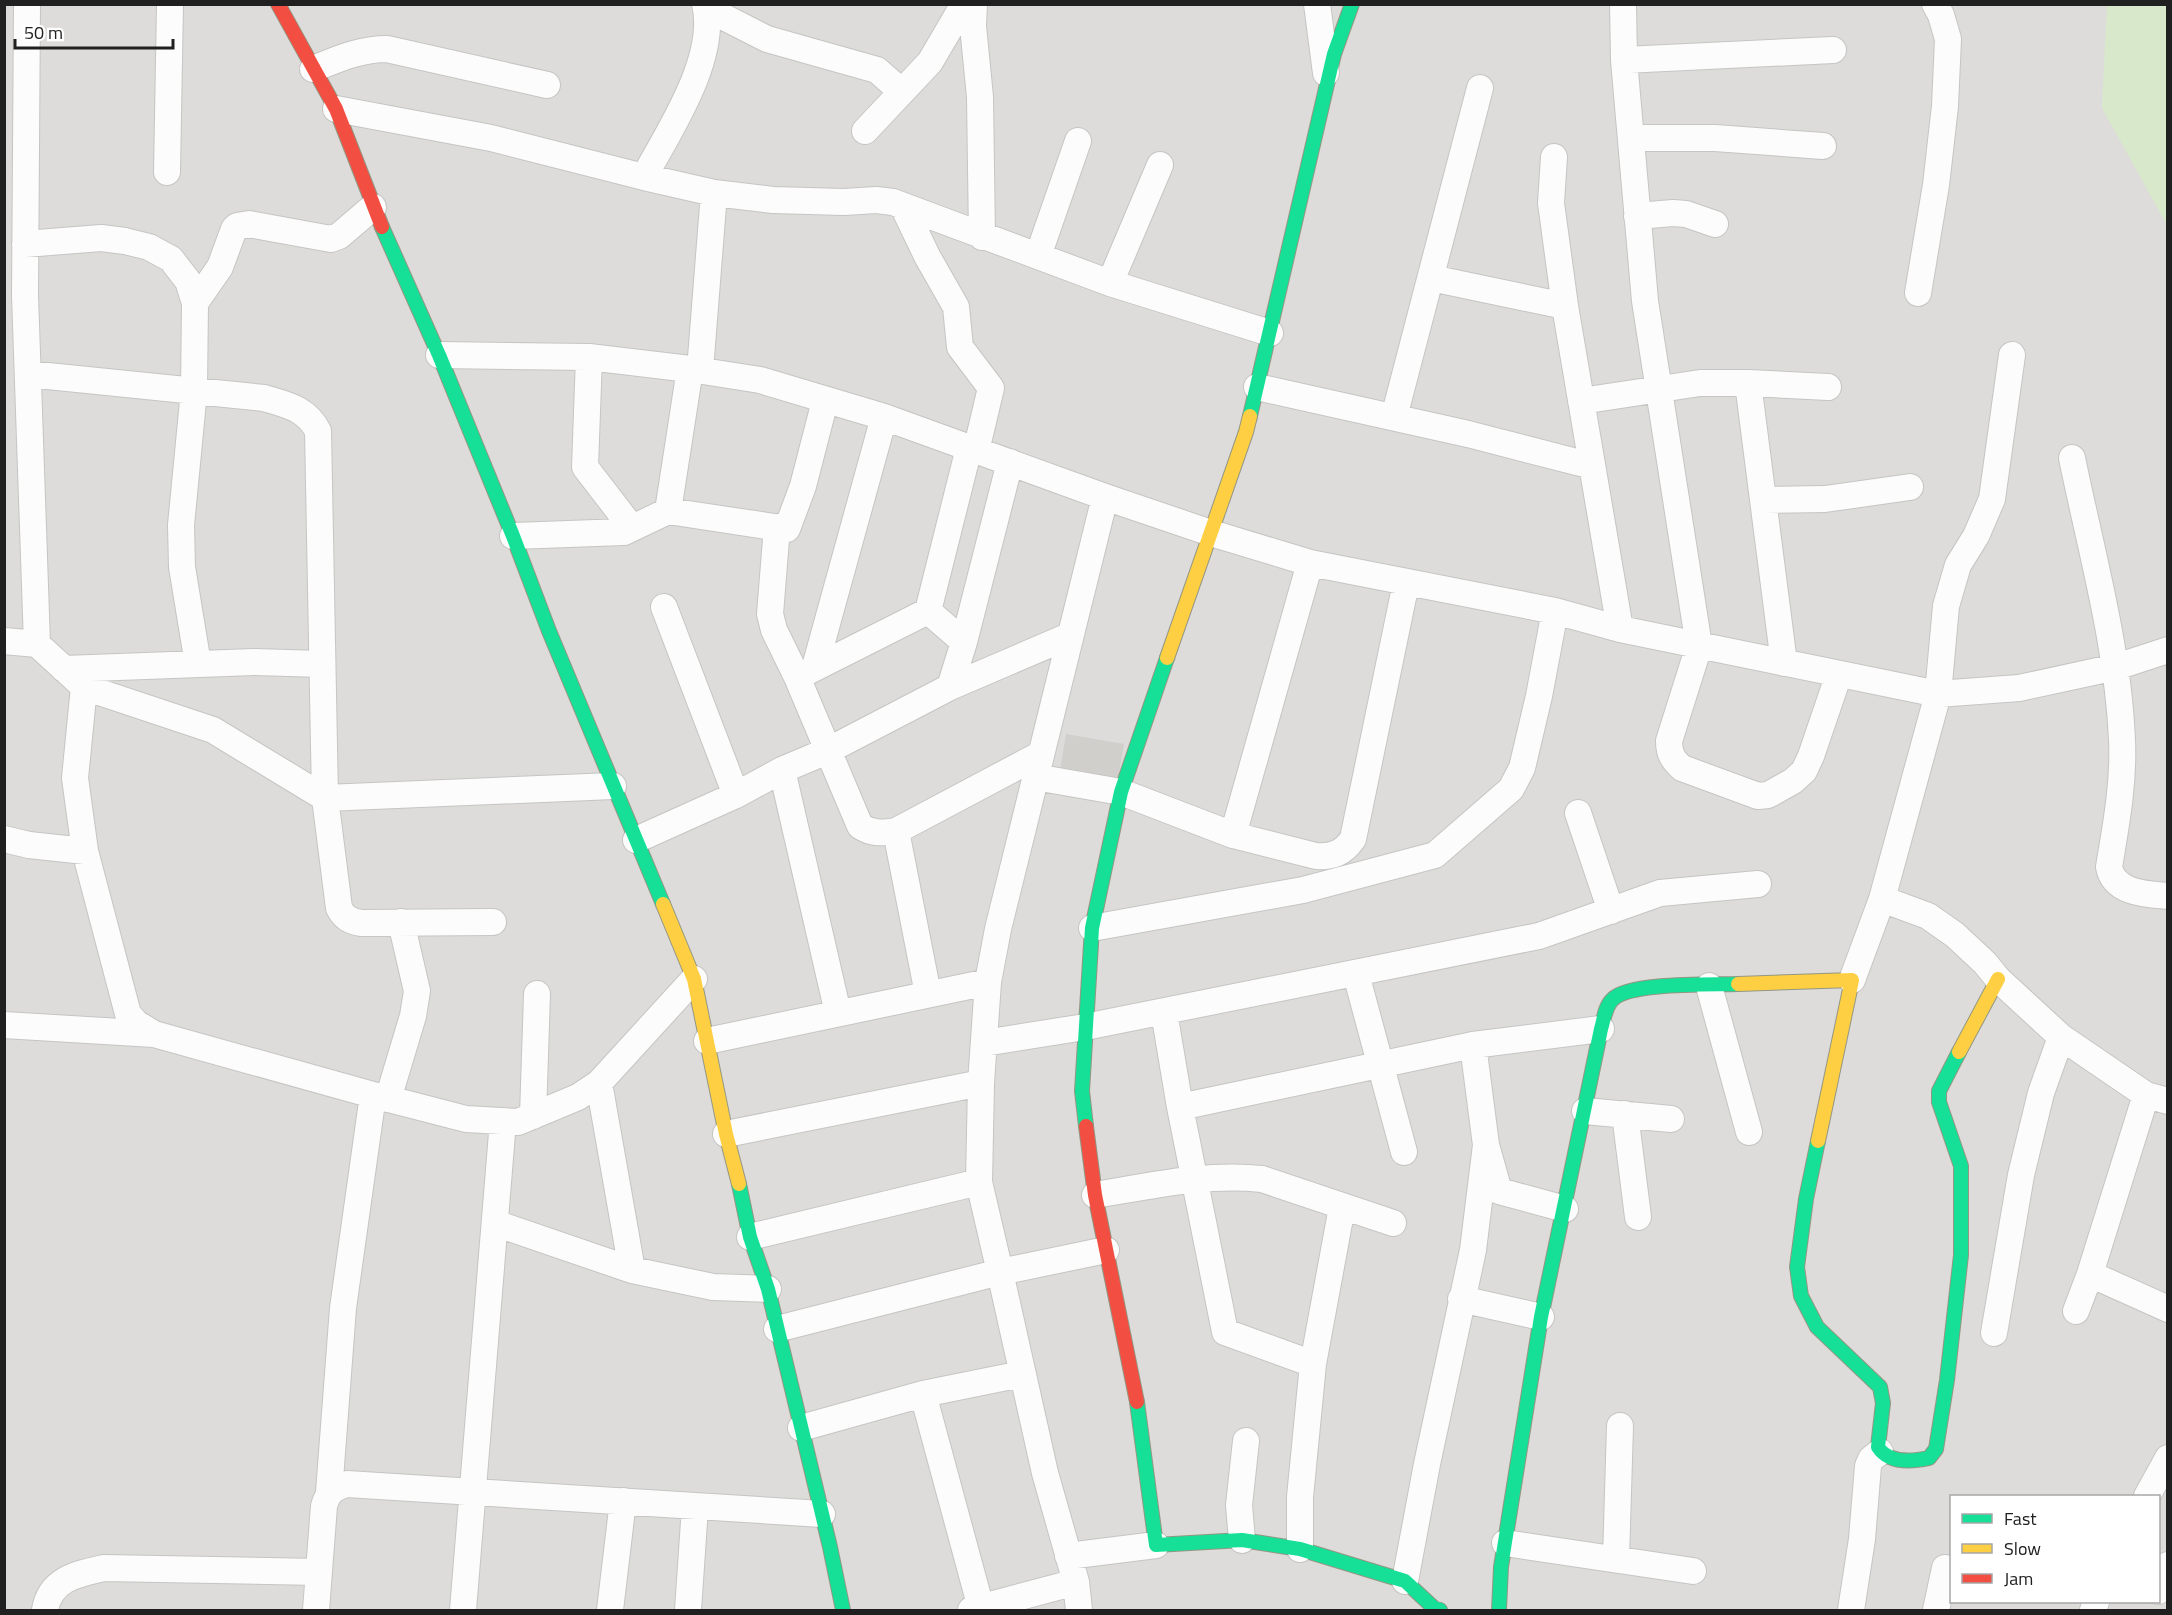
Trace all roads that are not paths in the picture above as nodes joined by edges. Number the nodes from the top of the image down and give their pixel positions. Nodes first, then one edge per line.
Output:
1 (27, 4) edge
2 (170, 4) edge
3 (278, 4) edge
4 (964, 4) edge
5 (974, 4) edge
6 (1317, 4) edge
7 (1352, 4) edge
8 (1623, 4) edge
9 (1935, 4) edge
10 (706, 6) edge
11 (1833, 50) dead end
12 (1624, 60) junction
13 (313, 69) junction
14 (547, 85) dead end
15 (1328, 85) junction
16 (1480, 88) dead end
17 (902, 92) junction
18 (336, 109) junction
19 (865, 131) dead end
20 (1631, 138) junction
21 (1078, 141) dead end
22 (1823, 146) dead end
23 (15, 149) edge
24 (1554, 157) dead end
25 (1160, 165) dead end
26 (167, 172) dead end
27 (644, 177) junction
28 (714, 193) junction
29 (903, 206) junction
30 (373, 207) junction
31 (1637, 216) junction
32 (1715, 224) dead end
33 (982, 237) junction
34 (25, 244) junction
35 (1038, 256) junction
36 (1431, 278) junction
37 (1110, 283) junction
38 (1918, 293) dead end
39 (15, 295) edge
40 (195, 303) junction
41 (1565, 306) junction
42 (1270, 333) junction
43 (438, 355) junction
44 (2012, 355) dead end
45 (589, 357) junction
46 (695, 369) junction
47 (28, 374) junction
48 (1748, 383) junction
49 (1257, 387) junction
50 (1828, 387) dead end
51 (1658, 388) junction
52 (194, 391) junction
53 (825, 401) junction
54 (1581, 401) junction
55 (884, 417) junction
56 (1394, 417) junction
57 (973, 449) junction
58 (2072, 458) dead end
59 (1010, 462) junction
60 (1592, 466) junction
61 (1910, 487) dead end
62 (1105, 497) junction
63 (1764, 500) junction
64 (668, 511) junction
65 (777, 527) junction
66 (632, 528) junction
67 (1211, 533) junction
68 (513, 536) junction
69 (1310, 563) junction
70 (1406, 583) junction
71 (664, 607) dead end
72 (928, 611) junction
73 (1555, 611) junction
74 (1620, 629) junction
75 (1069, 636) junction
76 (4, 641) edge
77 (964, 642) junction
78 (37, 644) junction
79 (1699, 646) junction
80 (2168, 650) edge
81 (1784, 663) junction
82 (198, 664) junction
83 (322, 664) junction
84 (2116, 667) junction
85 (64, 669) junction
86 (806, 672) junction
87 (1839, 674) junction
88 (84, 687) junction
89 (950, 687) junction
90 (1938, 694) junction
91 (827, 751) junction
92 (1038, 766) junction
93 (782, 770) junction
94 (613, 786) junction
95 (1121, 792) junction
96 (736, 795) junction
97 (325, 798) junction
98 (1578, 813) dead end
99 (896, 831) junction
100 (1233, 835) junction
101 (4, 839) edge
102 (636, 840) junction
103 (85, 851) junction
104 (1758, 884) dead end
105 (2168, 896) edge
106 (1882, 899) junction
107 (1611, 910) junction
108 (401, 922) junction
109 (492, 922) dead end
110 (1092, 928) junction
111 (1356, 974) junction
112 (694, 979) junction
113 (1998, 979) junction
114 (1852, 980) junction
115 (988, 982) junction
116 (1709, 986) junction
117 (537, 994) dead end
118 (928, 994) junction
119 (1164, 1012) junction
120 (838, 1013) junction
121 (4, 1025) edge
122 (1085, 1027) junction
123 (1601, 1029) junction
124 (154, 1034) junction
125 (2061, 1037) junction
126 (707, 1041) junction
127 (984, 1043) junction
128 (1473, 1045) junction
129 (1382, 1065) junction
130 (599, 1083) junction
131 (981, 1083) junction
132 (381, 1097) junction
133 (2157, 1098) edge
134 (1180, 1107) junction
135 (1585, 1111) junction
136 (1625, 1114) junction
137 (533, 1116) junction
138 (1671, 1119) dead end
139 (503, 1121) junction
140 (1749, 1132) dead end
141 (726, 1134) junction
142 (1486, 1145) junction
143 (1404, 1152) dead end
144 (1194, 1179) junction
145 (979, 1182) junction
146 (1095, 1195) junction
147 (1342, 1207) junction
148 (1565, 1209) junction
149 (1638, 1217) dead end
150 (495, 1223) junction
151 (1393, 1223) dead end
152 (750, 1238) junction
153 (1106, 1250) junction
154 (632, 1270) junction
155 (1000, 1272) junction
156 (2090, 1274) junction
157 (768, 1288) junction
158 (1461, 1299) junction
159 (2168, 1309) edge
160 (2076, 1311) dead end
161 (1541, 1317) junction
162 (777, 1329) junction
163 (1994, 1333) dead end
164 (1313, 1364) junction
165 (1022, 1374) junction
166 (923, 1394) junction
167 (1620, 1426) dead end
168 (801, 1428) junction
169 (1246, 1441) dead end
170 (1880, 1452) junction
171 (2168, 1458) edge
172 (472, 1490) junction
173 (329, 1492) junction
174 (2148, 1495) edge
175 (623, 1501) junction
176 (695, 1507) junction
177 (822, 1514) junction
178 (1242, 1540) junction
179 (1504, 1543) junction
180 (1156, 1545) junction
181 (1300, 1549) junction
182 (1068, 1556) junction
183 (1616, 1559) junction
184 (2168, 1565) edge
185 (1945, 1568) dead end
186 (1693, 1570) dead end
187 (319, 1572) junction
188 (1405, 1581) junction
189 (1076, 1582) junction
190 (2160, 1586) edge
191 (976, 1609) edge
192 (45, 1611) edge
193 (316, 1611) edge
194 (463, 1611) edge
195 (610, 1611) edge
196 (688, 1611) edge
197 (843, 1611) edge
198 (1079, 1611) edge
199 (1440, 1611) edge
200 (1499, 1611) edge
201 (1851, 1611) edge
202 (1936, 1611) edge

1 - 23 street
2 - 26 street
3 - 13 street
4 - 17 street
5 - 33 street
6 - 15 street
7 - 15 street
8 - 12 street
9 - 38 street
10 - 17 street
10 - 27 street
11 - 12 street
12 - 20 street
13 - 14 street
13 - 18 street
15 - 42 street
16 - 36 street
17 - 19 street
18 - 27 street
18 - 30 street
20 - 22 street
20 - 31 street
21 - 35 street
23 - 34 street
24 - 41 street
25 - 37 street
27 - 28 street
28 - 29 street
28 - 46 street
29 - 33 street
29 - 57 street
30 - 40 street
30 - 43 street
31 - 32 street
31 - 51 street
33 - 35 street
34 - 39 street
34 - 40 street
35 - 37 street
36 - 41 street
36 - 56 street
37 - 42 street
39 - 47 street
40 - 52 street
41 - 54 street
42 - 49 street
43 - 45 street
43 - 68 street
44 - 90 street
45 - 46 street
45 - 66 street
46 - 53 street
46 - 64 street
47 - 52 street
47 - 78 street
48 - 50 street
48 - 51 street
48 - 63 street
49 - 56 street
49 - 67 street
51 - 54 street
51 - 79 street
52 - 82 street
52 - 83 street
53 - 55 street
53 - 65 street
54 - 60 street
55 - 57 street
55 - 86 street
56 - 60 street
57 - 59 street
57 - 72 street
58 - 84 street
59 - 62 street
59 - 77 street
60 - 74 street
61 - 63 street
62 - 67 street
62 - 75 street
63 - 81 street
64 - 65 street
64 - 66 street
65 - 86 street
66 - 68 street
67 - 69 street
67 - 95 street
68 - 94 street
69 - 70 street
69 - 100 street
70 - 73 street
70 - 100 street
71 - 96 street
72 - 77 street
72 - 86 street
73 - 74 street
73 - 110 street
74 - 79 street
75 - 89 street
75 - 92 street
76 - 78 street
77 - 89 street
78 - 85 street
79 - 81 street
79 - 87 street
80 - 84 street
81 - 87 street
82 - 83 street
82 - 85 street
83 - 97 street
84 - 90 street
84 - 105 street
85 - 88 street
86 - 91 street
87 - 90 street
88 - 97 street
88 - 103 street
89 - 91 street
90 - 106 street
91 - 93 street
91 - 99 street
92 - 95 street
92 - 99 street
92 - 115 street
93 - 96 street
93 - 120 street
94 - 97 street
94 - 102 street
95 - 100 street
95 - 110 street
96 - 102 street
97 - 108 street
98 - 107 street
99 - 118 street
101 - 103 street
102 - 112 street
103 - 124 street
104 - 107 street
106 - 113 street
106 - 114 street
107 - 111 street
108 - 109 street
108 - 132 street
110 - 122 street
111 - 119 street
111 - 129 street
112 - 126 street
112 - 130 street
113 - 125 street
113 - 170 street
114 - 116 street
114 - 170 street
115 - 118 street
115 - 127 street
116 - 123 street
116 - 140 street
117 - 137 street
118 - 120 street
119 - 122 street
119 - 134 street
120 - 126 street
121 - 124 street
122 - 127 street
122 - 146 street
123 - 128 street
123 - 135 street
124 - 132 street
125 - 133 street
125 - 163 street
126 - 141 street
127 - 131 street
128 - 129 street
128 - 142 street
129 - 134 street
129 - 143 street
130 - 137 street
130 - 154 street
131 - 141 street
131 - 145 street
132 - 139 street
132 - 173 street
133 - 156 street
134 - 144 street
135 - 136 street
135 - 148 street
136 - 138 street
136 - 149 street
137 - 139 street
139 - 150 street
141 - 152 street
142 - 148 street
142 - 158 street
144 - 146 street
144 - 147 street
144 - 164 street
145 - 152 street
145 - 155 street
146 - 153 street
147 - 151 street
147 - 164 street
148 - 161 street
150 - 154 street
150 - 172 street
152 - 157 street
153 - 155 street
153 - 180 street
154 - 157 street
155 - 162 street
155 - 165 street
156 - 159 street
156 - 160 street
157 - 162 street
158 - 161 street
158 - 188 street
161 - 179 street
162 - 168 street
164 - 181 street
165 - 166 street
165 - 182 street
166 - 168 street
166 - 191 street
167 - 183 street
168 - 177 street
169 - 178 street
170 - 201 street
171 - 174 street
172 - 173 street
172 - 175 street
172 - 194 street
173 - 187 street
175 - 176 street
175 - 195 street
176 - 177 street
176 - 196 street
177 - 197 street
178 - 180 street
178 - 181 street
179 - 183 street
179 - 200 street
180 - 182 street
181 - 188 street
182 - 189 street
183 - 186 street
184 - 190 street
185 - 202 street
187 - 192 street
187 - 193 street
188 - 199 street
189 - 191 street
189 - 198 street

